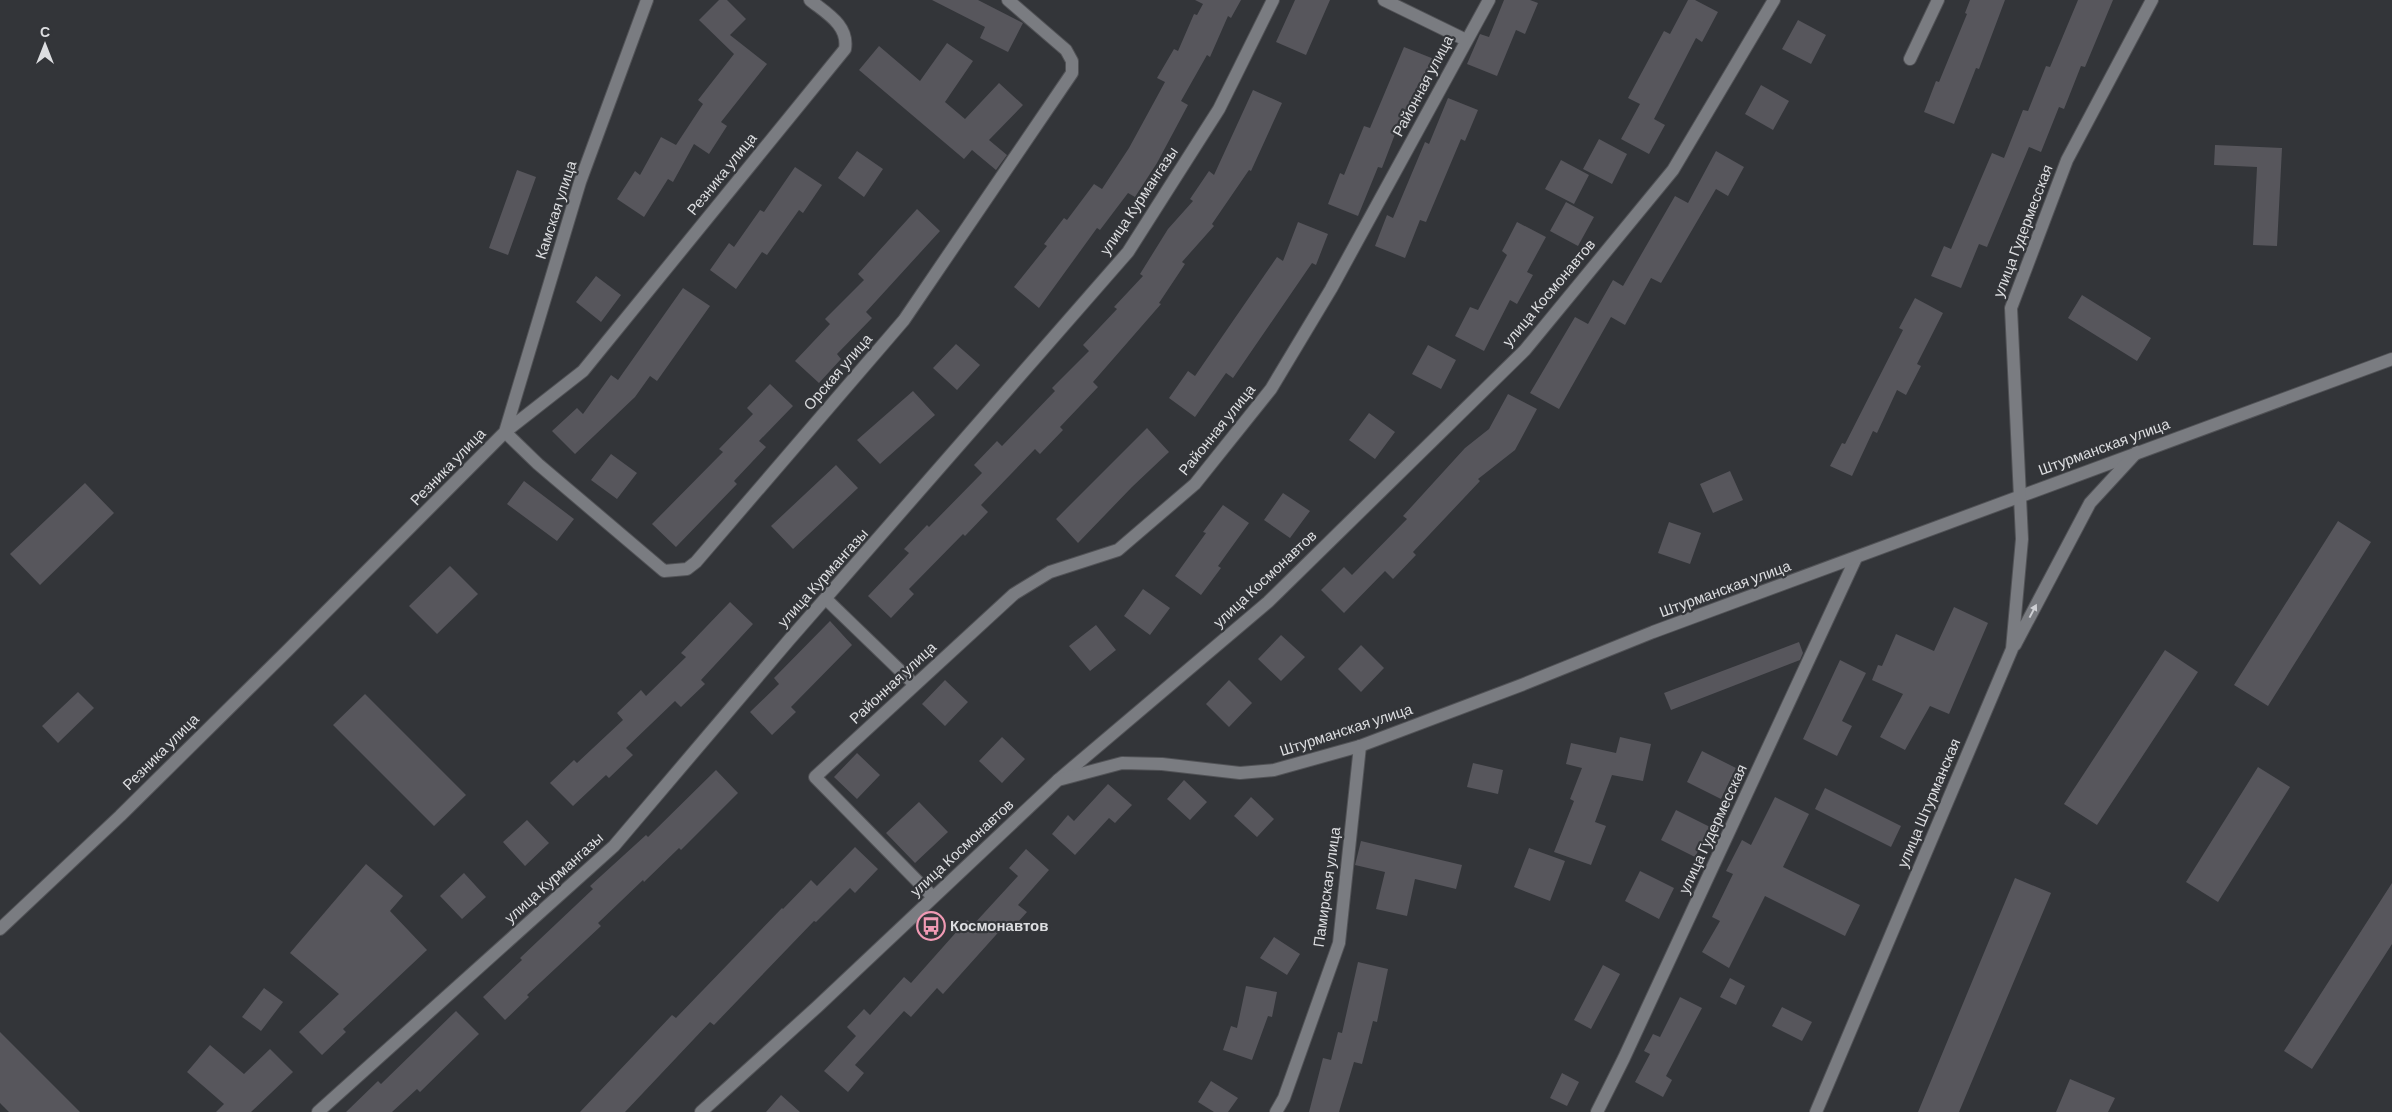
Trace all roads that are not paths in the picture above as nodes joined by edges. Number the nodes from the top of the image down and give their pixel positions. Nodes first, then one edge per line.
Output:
1 (647, 0) edge
2 (810, 0) edge
3 (1008, 0) edge
4 (1273, 0) edge
5 (1384, 0) edge
6 (1489, 0) edge
7 (1774, 0) edge
8 (1938, 0) edge
9 (2152, 0) edge
10 (1466, 40) junction
11 (1910, 59) dead end
12 (2392, 359) edge
13 (505, 432) junction
14 (2136, 452) junction
15 (2020, 495) junction
16 (1856, 558) junction
17 (826, 600) junction
18 (2010, 654) junction
19 (915, 685) junction
20 (1360, 746) junction
21 (1058, 780) junction
22 (933, 898) junction
23 (0, 929) edge
24 (318, 1112) edge
25 (701, 1112) edge
26 (1276, 1112) edge
27 (1597, 1112) edge
28 (1816, 1112) edge

1 - 13 street, Камская улица
2 - 13 street, Резника улица
3 - 13 street, Орская улица
4 - 17 street, улица Курмангазы
5 - 10 street
6 - 10 street, Районная улица
7 - 21 street, улица Космонавтов
8 - 11 street
9 - 15 street, улица Гудермесская
10 - 19 street, Районная улица
12 - 14 street, Штурманская улица
13 - 23 street, Резника улица
14 - 15 street, Штурманская улица
18 -> 14 street
15 - 16 street, Штурманская улица
15 - 18 street, улица Штурманская
16 - 20 street, Штурманская улица
16 - 27 street, улица Гудермесская
17 - 19 street
17 - 24 street, улица Курмангазы
18 - 28 street, улица Штурманская
19 - 22 street, Районная улица
20 - 21 street, Штурманская улица
20 - 26 street, Памирская улица
21 - 22 street, улица Космонавтов
22 - 25 street, улица Космонавтов

